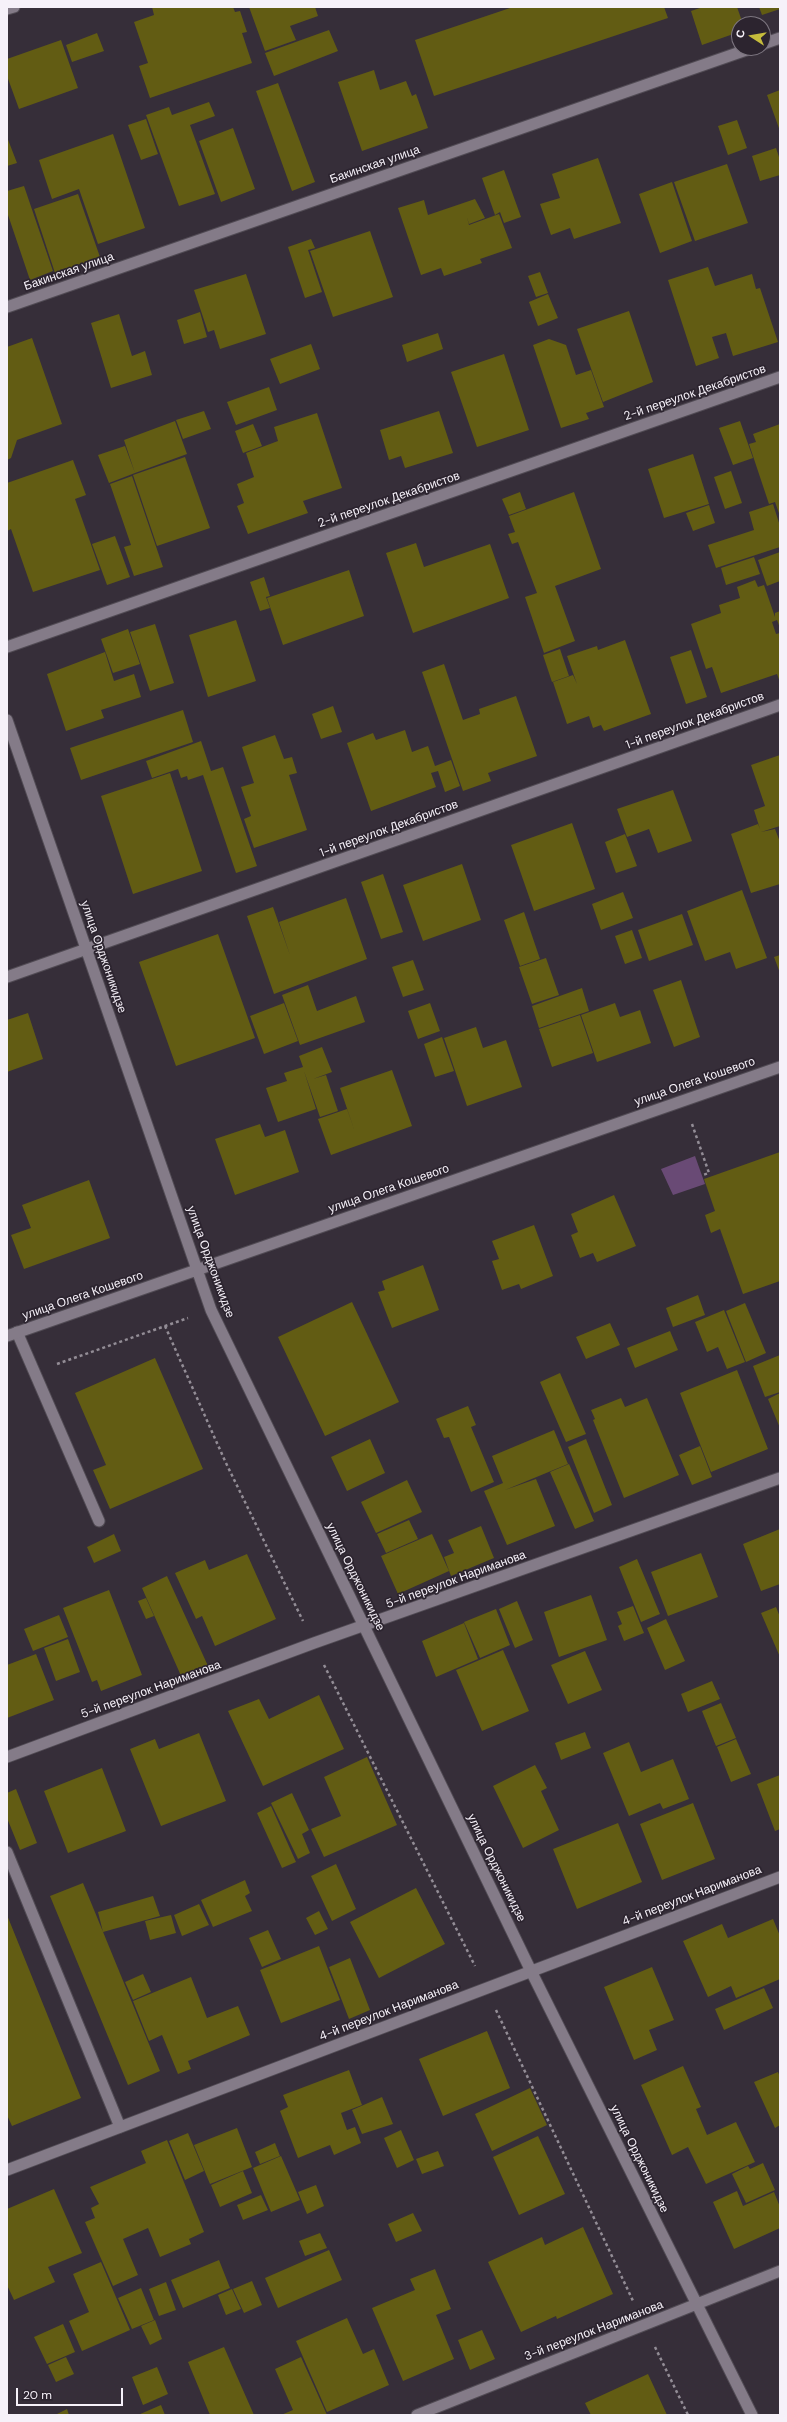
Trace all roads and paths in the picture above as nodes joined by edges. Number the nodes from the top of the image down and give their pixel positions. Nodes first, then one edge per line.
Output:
1 (14, 7) edge
2 (7, 9) edge
3 (731, 55) edge
4 (7, 307) edge
5 (780, 377) edge
6 (7, 647) edge
7 (780, 705) edge
8 (7, 720) edge
9 (86, 950) junction
10 (7, 977) edge
11 (780, 1067) edge
12 (683, 1100) junction
13 (703, 1175) dead end
14 (197, 1271) junction
15 (12, 1334) edge
16 (35, 1372) junction
17 (780, 1478) edge
18 (98, 1521) dead end
19 (364, 1626) junction
20 (314, 1643) junction
21 (7, 1757) edge
22 (7, 1852) edge
23 (780, 1877) edge
24 (531, 1971) junction
25 (486, 1988) junction
26 (120, 2126) junction
27 (7, 2170) edge
28 (780, 2271) edge
29 (697, 2305) junction
30 (644, 2326) junction
31 (417, 2415) edge
32 (688, 2415) edge
33 (752, 2415) edge

1 - 2 street
3 - 4 street, Бакинская улица
5 - 6 street, 2-й переулок Декабристов
7 - 9 street, 1-й переулок Декабристов
8 - 9 street, улица Орджоникидзе
9 - 10 street, 1-й переулок Декабристов
9 - 14 street, улица Орджоникидзе
11 - 12 street, улица Олега Кошевого
12 - 13 path
12 - 14 street, улица Олега Кошевого
14 - 15 street, улица Олега Кошевого
14 - 19 street, улица Орджоникидзе
15 - 16 street
16 - 18 street
16 - 20 path
17 - 19 street, 5-й переулок Нариманова
19 - 20 street, 5-й переулок Нариманова
19 - 24 street, улица Орджоникидзе
20 - 21 street, 5-й переулок Нариманова
20 - 25 path
22 - 26 street
23 - 24 street, 4-й переулок Нариманова
24 - 25 street, 4-й переулок Нариманова
24 - 29 street, улица Орджоникидзе
25 - 26 street, 4-й переулок Нариманова
25 - 30 path
26 - 27 street, 4-й переулок Нариманова
28 - 29 street, 3-й переулок Нариманова
29 - 30 street, 3-й переулок Нариманова
29 - 33 street, улица Орджоникидзе
30 - 31 street, 3-й переулок Нариманова
30 - 32 path

